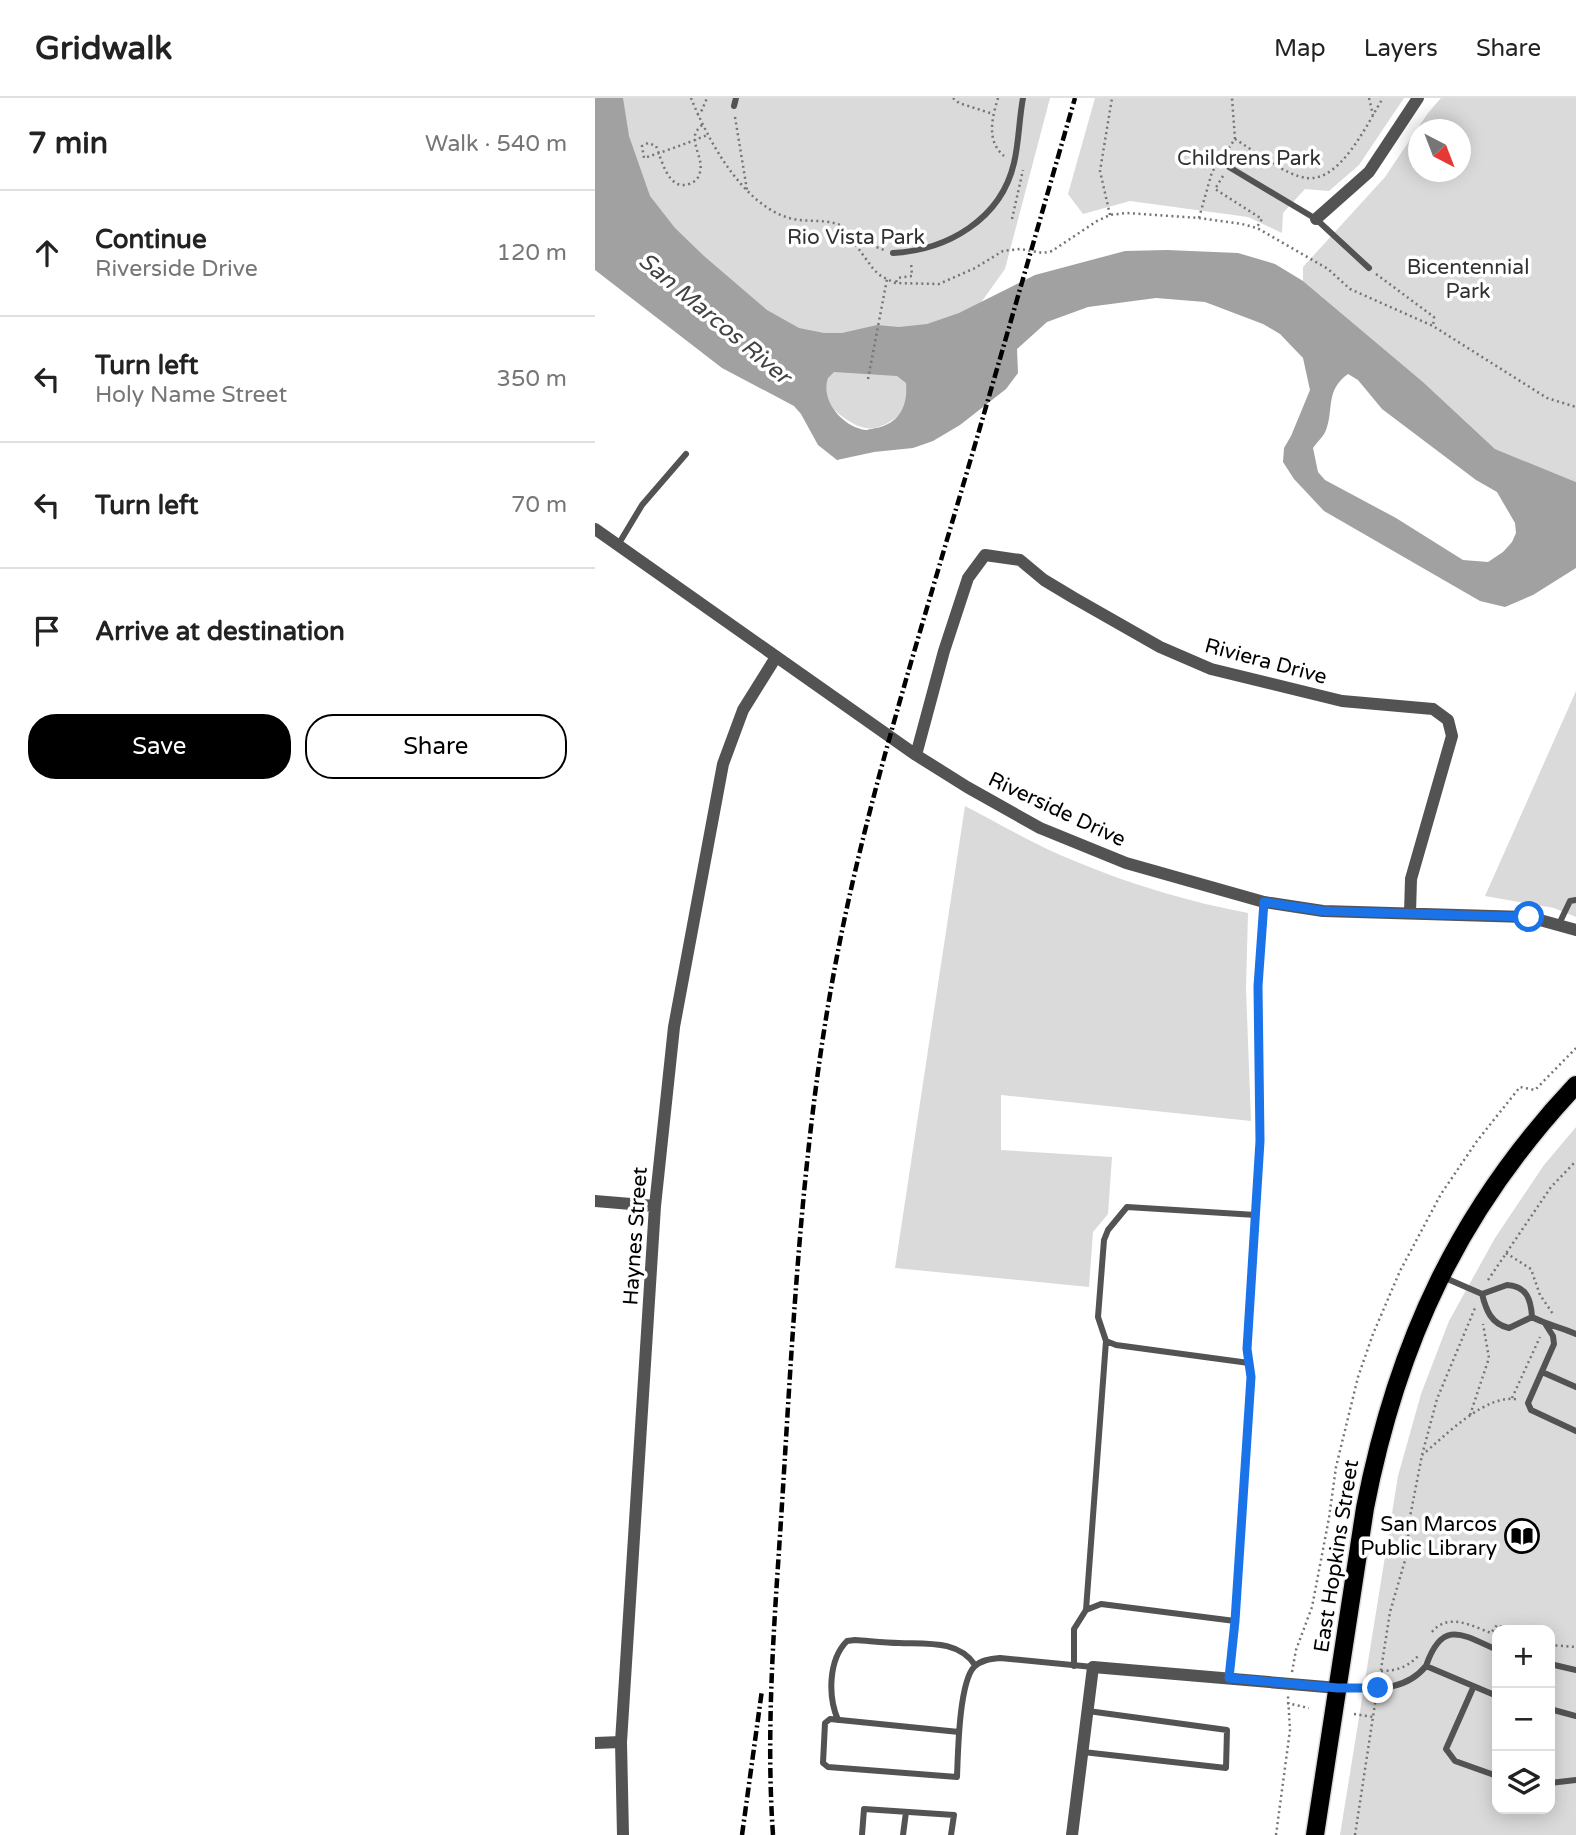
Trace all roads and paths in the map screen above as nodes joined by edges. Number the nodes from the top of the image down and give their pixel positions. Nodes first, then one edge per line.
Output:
1 (691, 98) edge
2 (707, 98) edge
3 (736, 98) edge
4 (953, 98) edge
5 (1023, 98) edge
6 (1112, 98) edge
7 (1232, 98) edge
8 (1369, 98) edge
9 (1383, 98) edge
10 (1418, 98) edge
11 (734, 106) joint
12 (993, 114) dead end
13 (698, 115) junction
14 (1373, 115) junction
15 (702, 125) junction
16 (707, 135) junction
17 (1235, 139) junction
18 (694, 141) junction
19 (659, 153) junction
20 (1229, 167) joint
21 (747, 190) junction
22 (1110, 215) junction
23 (1199, 218) junction
24 (1316, 219) junction
25 (1257, 228) junction
26 (851, 237) junction
27 (911, 252) junction
28 (893, 253) joint
29 (1369, 268) joint
30 (887, 279) junction
31 (895, 283) junction
32 (1433, 326) junction
33 (868, 379) dead end
34 (1576, 407) edge
35 (686, 454) dead end
36 (595, 529) edge
37 (618, 545) junction
38 (776, 657) junction
39 (916, 755) junction
40 (1576, 900) edge
41 (1264, 902) junction
42 (1410, 913) junction
43 (1559, 924) junction
44 (1576, 930) edge
45 (1576, 1086) edge
46 (1576, 1161) edge
47 (595, 1201) edge
48 (655, 1206) junction
49 (1256, 1216) junction
50 (1506, 1253) junction
51 (1441, 1276) junction
52 (1482, 1294) junction
53 (1474, 1310) junction
54 (1553, 1314) dead end
55 (1532, 1317) junction
56 (1546, 1325) junction
57 (1576, 1334) edge
58 (1542, 1335) dead end
59 (1106, 1341) junction
60 (1249, 1363) junction
61 (1542, 1372) junction
62 (1576, 1387) edge
63 (1512, 1398) junction
64 (1528, 1403) junction
65 (1470, 1415) junction
66 (1576, 1431) edge
67 (1422, 1455) junction
68 (1086, 1610) junction
69 (1235, 1621) junction
70 (1555, 1645) edge
71 (1576, 1647) edge
72 (1492, 1648) edge
73 (975, 1665) junction
74 (1555, 1665) edge
75 (1074, 1666) junction
76 (1093, 1667) junction
77 (1426, 1667) junction
78 (1576, 1670) edge
79 (1229, 1678) junction
80 (1338, 1688) junction
81 (1378, 1688) junction
82 (1473, 1688) junction
83 (1492, 1694) edge
84 (1287, 1703) dead end
85 (1310, 1708) dead end
86 (1555, 1710) edge
87 (1086, 1711) junction
88 (1355, 1714) dead end
89 (1576, 1716) edge
90 (1373, 1717) junction
91 (838, 1720) junction
92 (959, 1732) junction
93 (595, 1742) edge
94 (621, 1742) junction
95 (1083, 1752) junction
96 (1492, 1774) edge
97 (1576, 1780) edge
98 (1555, 1782) edge
99 (906, 1812) junction
100 (623, 1835) edge
101 (862, 1835) edge
102 (903, 1835) edge
103 (951, 1835) edge
104 (1072, 1835) edge
105 (1315, 1835) edge
106 (1355, 1835) edge

1 - 13 path
2 - 13 path
3 - 11 lane
4 - 12 path
5 - 27 lane
6 - 22 path
7 - 17 path
8 - 14 path
9 - 14 path
10 - 24 street
11 - 21 path
13 - 15 path
14 - 17 path
15 - 16 path
15 - 18 path
16 - 18 path
16 - 21 path
17 - 23 path
18 - 19 path
18 - 19 path
19 - 19 path
20 - 24 lane
20 - 25 path
21 - 26 path
22 - 23 path
22 - 31 path
23 - 25 path
24 - 29 lane
25 - 32 path
26 - 28 path
26 - 30 path
27 - 28 lane
27 - 31 path
29 - 32 path
30 - 31 path
30 - 33 path
32 - 34 path
35 - 37 lane
36 - 37 street, Riverside Drive
37 - 38 street, Riverside Drive
38 - 39 street, Riverside Drive
38 - 48 street, Haynes Street
39 - 41 street, Riverside Drive
39 - 42 street, Riviera Drive
40 - 43 lane
41 - 42 street, Riverside Drive
41 - 49 lane
42 - 43 street, Riverside Drive
43 - 44 street, Riverside Drive
45 - 51 main road, East Hopkins Street
46 - 50 path
47 - 48 street
48 - 94 street, Haynes Street
49 - 59 lane
49 - 60 lane
50 - 52 path
50 - 54 path
51 - 52 lane
51 - 80 main road, East Hopkins Street
52 - 53 path
52 - 55 lane
52 - 55 lane
53 - 65 path
53 - 67 path
55 - 56 lane
56 - 57 lane
56 - 61 lane
58 - 63 path
59 - 60 lane
59 - 68 lane
60 - 69 lane
61 - 62 lane
61 - 64 lane
63 - 64 path
63 - 65 path
64 - 66 lane
65 - 67 path
67 - 81 path
68 - 69 lane
68 - 75 lane
69 - 79 lane
70 - 71 path
72 - 77 lane
73 - 75 lane
73 - 91 lane
73 - 92 lane
74 - 78 lane
75 - 76 lane
76 - 79 street
76 - 87 street
77 - 81 lane
77 - 82 lane
79 - 80 street
80 - 81 lane
80 - 105 main road, East Hopkins Street
81 - 90 path
82 - 83 lane
82 - 96 lane
84 - 85 path
86 - 89 lane
87 - 95 street
87 - 95 lane
88 - 90 path
90 - 106 path
91 - 92 lane
91 - 92 lane
93 - 94 street
94 - 100 street, Haynes Street
95 - 104 street
97 - 98 lane
99 - 101 lane
99 - 102 lane
99 - 103 lane

